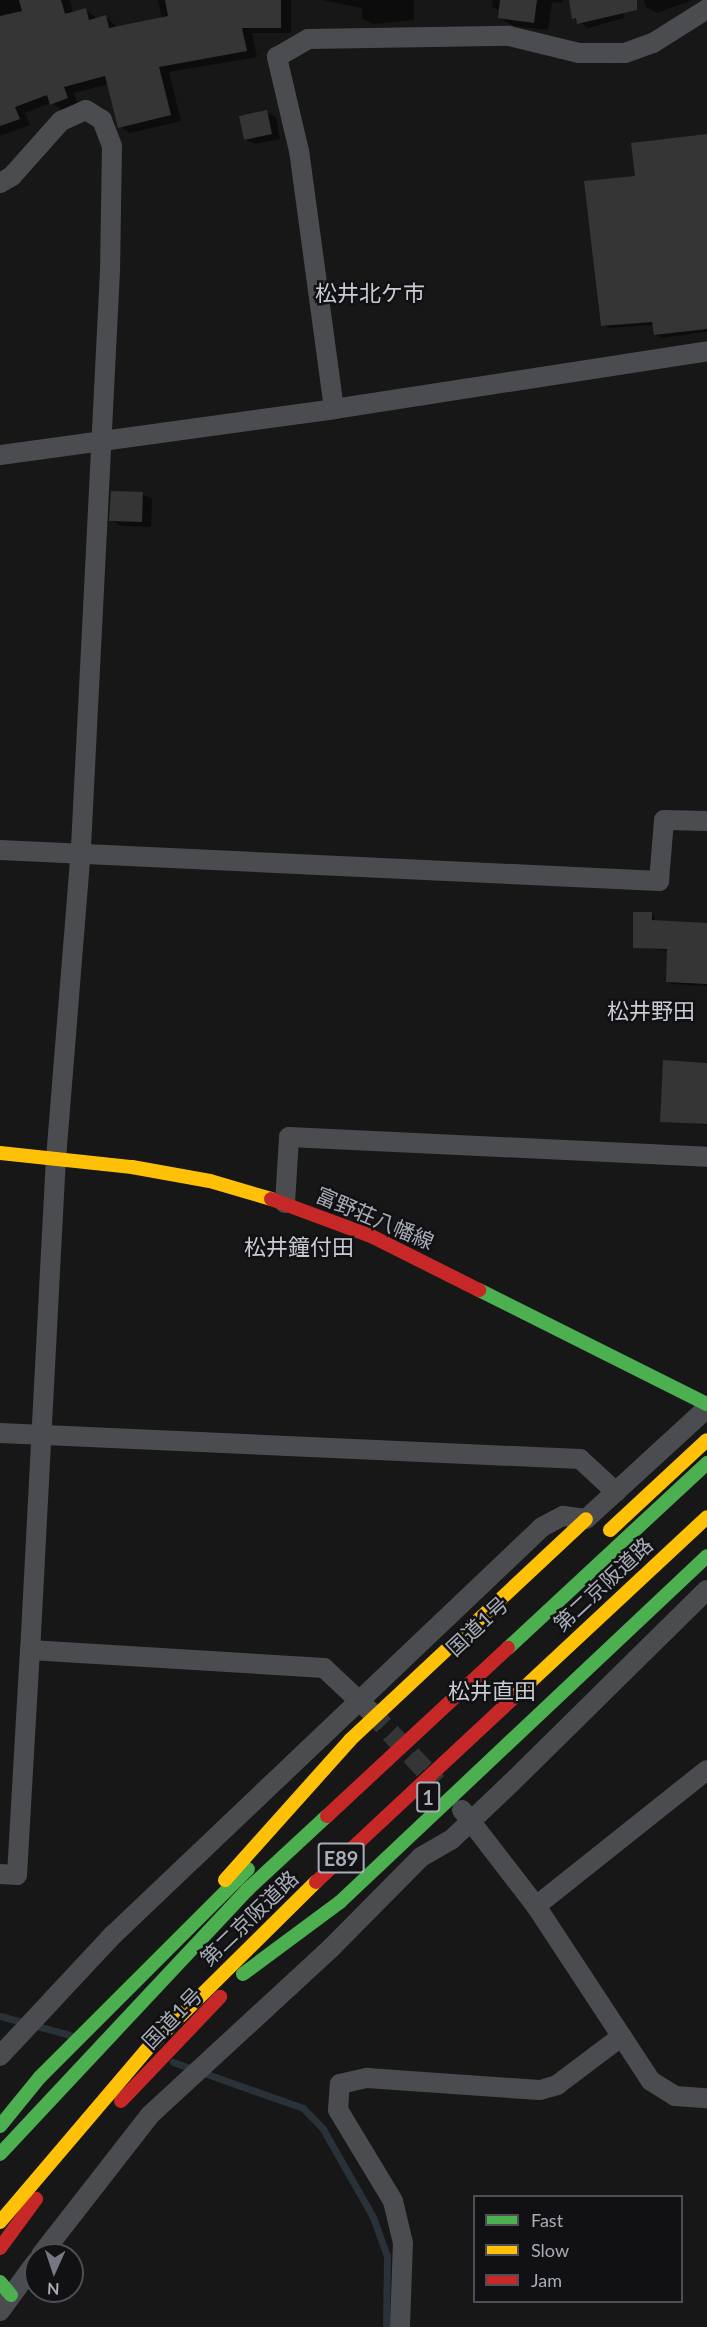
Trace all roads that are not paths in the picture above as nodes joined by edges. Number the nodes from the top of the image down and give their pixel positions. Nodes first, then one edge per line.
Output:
1 (707, 9) edge
2 (0, 183) edge
3 (707, 351) edge
4 (334, 410) junction
5 (101, 444) junction
6 (0, 455) edge
7 (707, 821) edge
8 (0, 850) edge
9 (81, 854) junction
10 (0, 1153) edge
11 (56, 1157) junction
12 (707, 1157) edge
13 (285, 1203) junction
14 (707, 1406) edge
15 (0, 1433) edge
16 (41, 1436) junction
17 (707, 1440) edge
18 (707, 1463) edge
19 (616, 1492) junction
20 (707, 1517) edge
21 (586, 1519) junction
22 (707, 1537) edge
23 (597, 1542) dead end
24 (707, 1556) edge
25 (707, 1590) edge
26 (30, 1650) junction
27 (364, 1706) junction
28 (707, 1770) edge
29 (348, 1776) dead end
30 (465, 1814) junction
31 (0, 1874) edge
32 (210, 1905) junction
33 (536, 1906) junction
34 (243, 1974) junction
35 (622, 2036) junction
36 (0, 2056) edge
37 (707, 2098) edge
38 (0, 2126) edge
39 (0, 2154) edge
40 (0, 2222) edge
41 (50, 2243) edge
42 (0, 2248) edge
43 (24, 2275) edge
44 (4, 2296) edge
45 (400, 2327) edge

1 - 4 street
2 - 5 street
3 - 4 street
4 - 5 street
5 - 6 street
5 - 9 street
7 - 9 street
8 - 9 street
9 - 11 street
10 - 11 main road, 富野荘八幡線
11 - 13 main road, 富野荘八幡線
11 - 16 street
12 - 13 street
13 - 14 main road, 富野荘八幡線
14 - 19 street
15 - 16 street
16 - 19 street
16 - 26 street
17 - 23 main road
18 - 39 main road, 第二京阪道路 / E89, bridge
19 - 21 street
20 - 40 main road, 第二京阪道路 / E89, bridge
21 - 27 street
21 - 32 main road
22 - 34 main road, 国道1号 / 1
24 - 34 main road
25 - 30 street
26 - 27 street
26 - 31 street
27 - 36 street
28 - 33 street
29 - 32 main road
30 - 33 street
30 - 41 street
32 - 38 main road
33 - 35 street
34 - 42 main road, 国道1号 / 1
35 - 37 street
35 - 45 street
43 - 44 street

